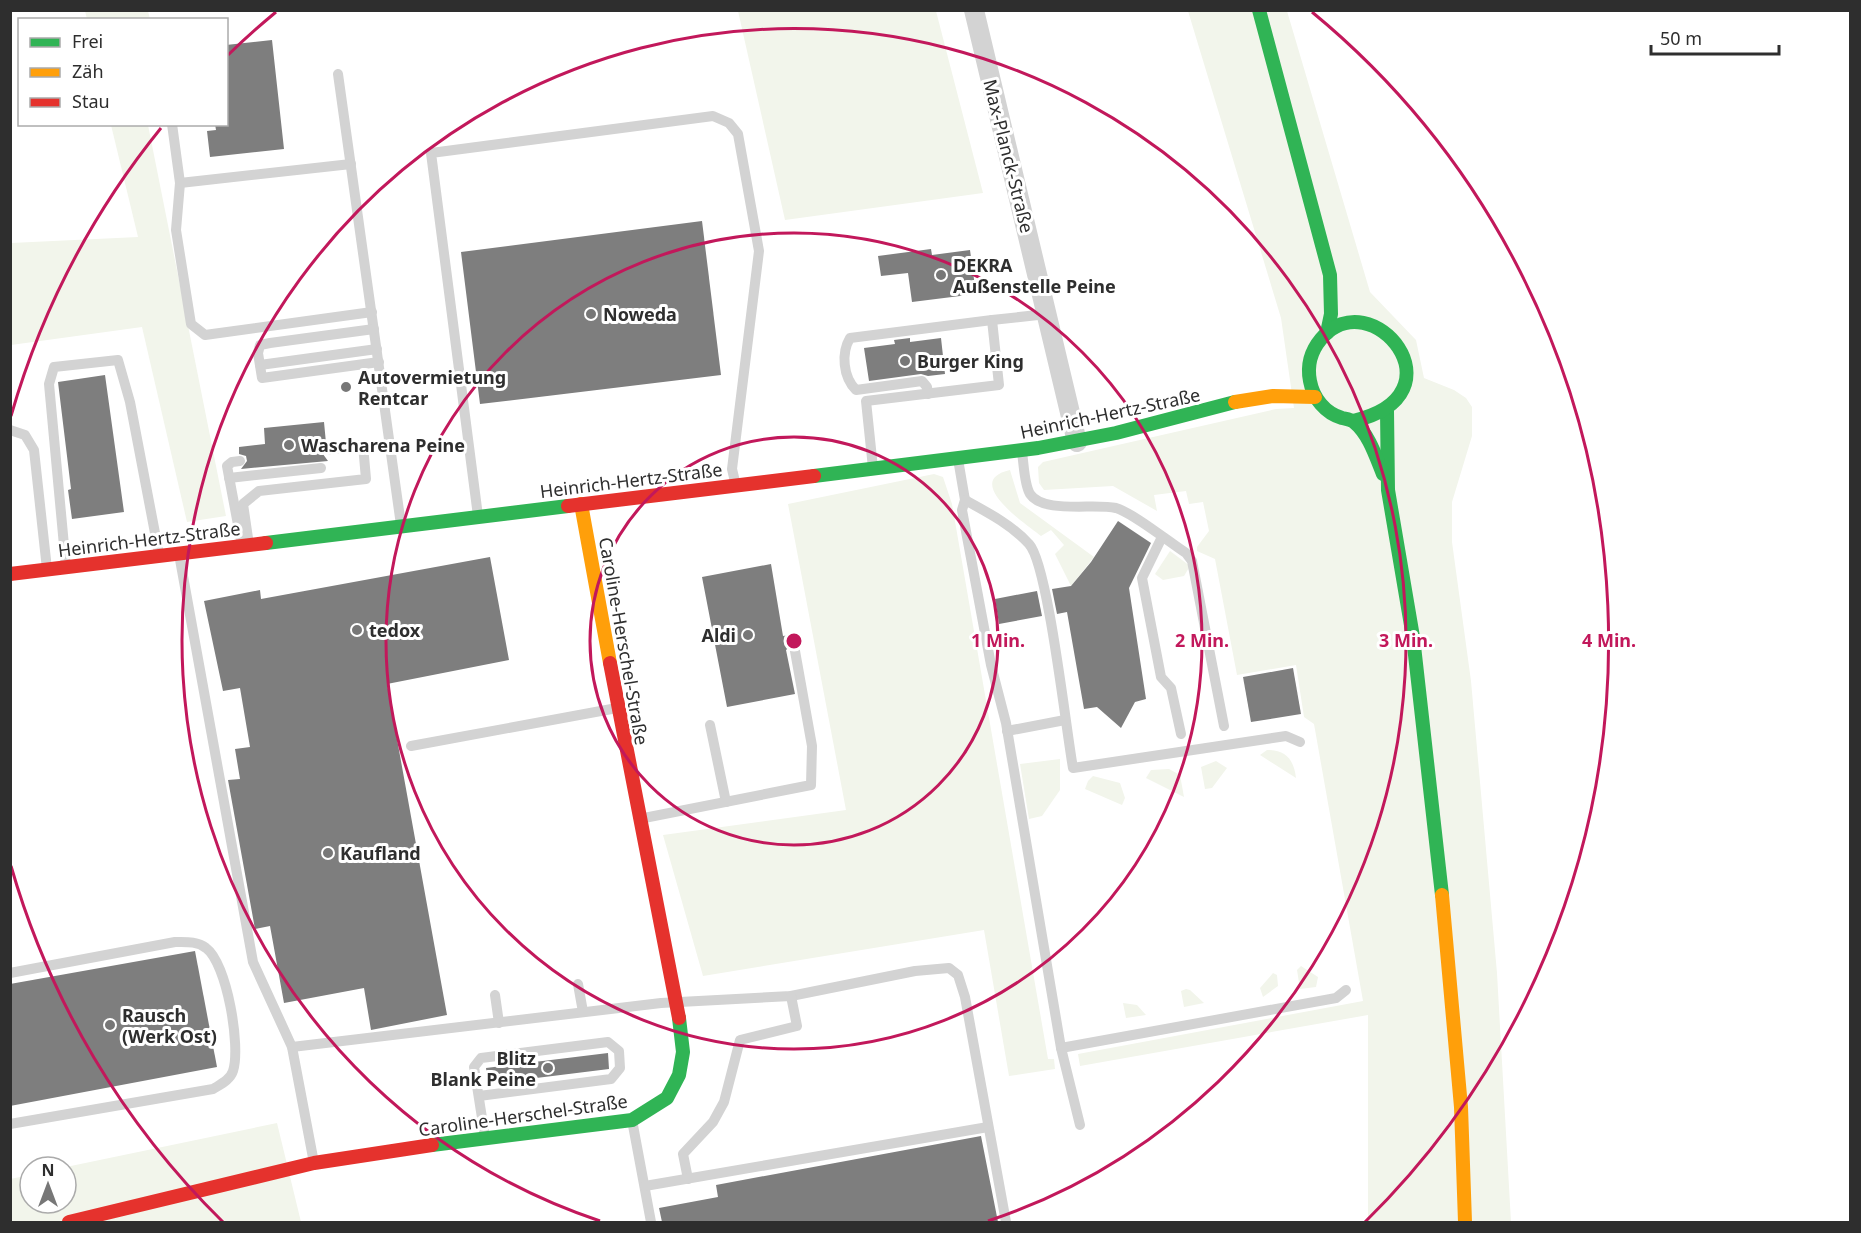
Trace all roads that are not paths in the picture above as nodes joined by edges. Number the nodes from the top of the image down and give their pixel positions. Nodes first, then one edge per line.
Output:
1 (974, 10) edge
2 (1259, 10) edge
3 (338, 74) dead end
4 (172, 126) edge
5 (351, 165) junction
6 (180, 183) junction
7 (1326, 258) junction
8 (372, 312) junction
9 (1047, 314) junction
10 (992, 320) junction
11 (1365, 323) junction
12 (374, 329) junction
13 (1327, 333) junction
14 (377, 349) junction
15 (379, 362) junction
16 (1309, 363) junction
17 (260, 365) junction
18 (928, 394) junction
19 (1316, 397) junction
20 (1251, 399) junction
21 (1387, 411) junction
22 (1353, 421) junction
23 (10, 430) edge
24 (1077, 442) junction
25 (327, 450) dead end
26 (1022, 452) junction
27 (958, 459) junction
28 (240, 461) dead end
29 (321, 468) dead end
30 (873, 468) junction
31 (230, 478) junction
32 (736, 486) junction
33 (1388, 490) junction
34 (965, 500) junction
35 (581, 504) junction
36 (478, 516) junction
37 (401, 525) junction
38 (1162, 537) junction
39 (246, 546) junction
40 (179, 554) junction
41 (159, 557) junction
42 (66, 567) junction
43 (48, 570) junction
44 (10, 574) edge
45 (795, 651) dead end
46 (618, 707) junction
47 (1065, 720) junction
48 (710, 725) dead end
49 (1224, 726) dead end
50 (1007, 731) junction
51 (1181, 734) dead end
52 (1300, 742) dead end
53 (411, 746) dead end
54 (726, 802) junction
55 (639, 819) junction
56 (10, 973) edge
57 (578, 984) dead end
58 (1346, 990) dead end
59 (495, 995) dead end
60 (791, 996) junction
61 (677, 1002) junction
62 (583, 1012) junction
63 (499, 1023) junction
64 (292, 1047) junction
65 (1061, 1048) junction
66 (479, 1096) junction
67 (632, 1120) junction
68 (10, 1124) edge
69 (1080, 1125) dead end
70 (988, 1126) junction
71 (485, 1137) junction
72 (314, 1163) junction
73 (688, 1179) junction
74 (645, 1186) junction
75 (69, 1222) edge
76 (651, 1222) edge
77 (1006, 1222) edge
78 (1465, 1222) edge

1 - 9 street, Max-Planck-Straße
2 - 7 street
3 - 5 lane
4 - 6 lane
5 - 6 lane
5 - 8 lane
6 - 8 lane
7 - 11 street
7 - 13 street
8 - 12 lane
9 - 10 lane
9 - 24 street, Max-Planck-Straße
10 - 18 lane
10 - 18 lane
11 - 13 street
11 - 21 street
12 - 14 lane
12 - 17 lane
13 - 16 street
14 - 15 lane
14 - 17 lane
15 - 17 lane
15 - 37 lane
16 - 19 street
16 - 20 street, Heinrich-Hertz-Straße
18 - 30 lane
19 - 20 street, Heinrich-Hertz-Straße
19 - 22 street
20 - 24 street, Heinrich-Hertz-Straße
21 - 22 street
21 - 33 street
22 - 33 street
23 - 43 lane
24 - 26 street, Heinrich-Hertz-Straße
25 - 39 lane
26 - 27 street, Heinrich-Hertz-Straße
26 - 38 lane
27 - 30 street, Heinrich-Hertz-Straße
27 - 34 lane
28 - 31 lane
29 - 31 lane
30 - 32 street, Heinrich-Hertz-Straße
31 - 39 lane
32 - 35 street, Heinrich-Hertz-Straße
32 - 36 lane
33 - 78 street
34 - 47 lane
34 - 50 lane
35 - 36 street, Heinrich-Hertz-Straße
35 - 46 street, Caroline-Herschel-Straße
36 - 37 street, Heinrich-Hertz-Straße
37 - 39 street, Heinrich-Hertz-Straße
38 - 49 lane
38 - 51 lane
39 - 40 street, Heinrich-Hertz-Straße
40 - 41 street, Heinrich-Hertz-Straße
40 - 64 lane
41 - 42 street, Heinrich-Hertz-Straße
41 - 42 lane
42 - 43 street, Heinrich-Hertz-Straße
43 - 44 street, Heinrich-Hertz-Straße
45 - 54 lane
46 - 53 lane
46 - 55 street, Caroline-Herschel-Straße
47 - 50 lane
47 - 52 lane
48 - 54 lane
50 - 65 lane
54 - 55 lane
55 - 61 street, Caroline-Herschel-Straße
56 - 68 lane
57 - 62 lane
58 - 65 lane
59 - 63 lane
60 - 61 lane
60 - 70 lane
60 - 73 lane
61 - 62 lane
61 - 67 street, Caroline-Herschel-Straße
62 - 63 lane
63 - 64 lane
64 - 72 lane
65 - 69 lane
66 - 66 lane
66 - 71 lane
67 - 71 street, Caroline-Herschel-Straße
67 - 74 lane
70 - 73 lane
70 - 77 lane
71 - 72 street, Caroline-Herschel-Straße
72 - 75 street, Caroline-Herschel-Straße
73 - 74 lane
74 - 76 lane

